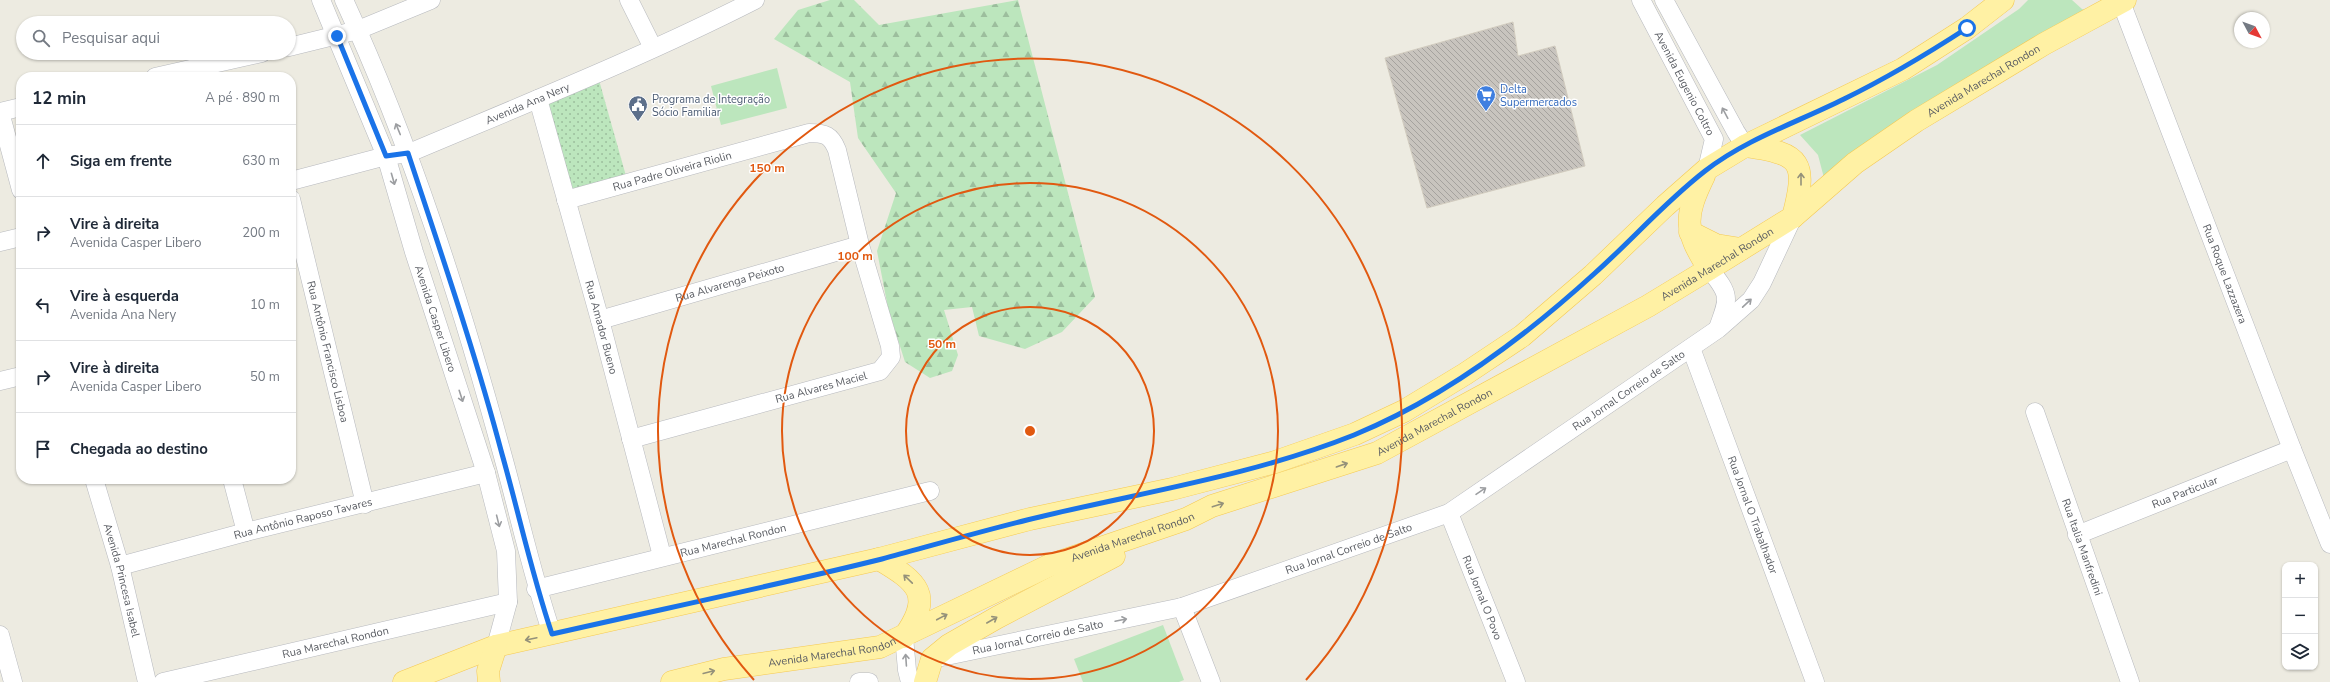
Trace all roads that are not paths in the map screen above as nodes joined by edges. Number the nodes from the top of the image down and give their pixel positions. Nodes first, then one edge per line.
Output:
1 (321, 0) edge
2 (344, 0) edge
3 (431, 0) edge
4 (629, 0) edge
5 (755, 0) edge
6 (1641, 0) edge
7 (1664, 0) edge
8 (2003, 0) edge
9 (2094, 0) edge
10 (2123, 1) edge
11 (358, 30) junction
12 (337, 36) junction
13 (296, 45) edge
14 (653, 48) junction
15 (231, 60) edge
16 (177, 72) edge
17 (538, 99) junction
18 (16, 108) edge
19 (0, 112) edge
20 (1745, 146) junction
21 (408, 153) junction
22 (386, 156) junction
23 (1707, 170) junction
24 (16, 171) edge
25 (296, 180) edge
26 (566, 200) junction
27 (1793, 217) junction
28 (296, 220) edge
29 (1690, 232) junction
30 (16, 238) edge
31 (0, 242) edge
32 (860, 245) junction
33 (1741, 249) junction
34 (1709, 268) junction
35 (600, 320) junction
36 (1718, 329) junction
37 (1691, 348) junction
38 (16, 377) edge
39 (0, 381) edge
40 (2035, 412) dead end
41 (631, 439) junction
42 (2292, 449) junction
43 (486, 473) junction
44 (95, 484) edge
45 (233, 484) edge
46 (930, 491) dead end
47 (365, 504) junction
48 (1449, 513) junction
49 (1186, 519) junction
50 (246, 532) junction
51 (2077, 535) junction
52 (2330, 544) edge
53 (662, 556) junction
54 (879, 559) junction
55 (120, 566) junction
56 (536, 589) junction
57 (508, 602) junction
58 (1182, 607) junction
59 (552, 634) junction
60 (0, 635) edge
61 (904, 637) junction
62 (496, 646) junction
63 (932, 659) junction
64 (13, 682) edge
65 (147, 682) edge
66 (163, 682) edge
67 (404, 682) edge
68 (489, 682) edge
69 (672, 682) edge
70 (860, 682) edge
71 (869, 682) edge
72 (910, 682) edge
73 (925, 682) edge
74 (1211, 682) edge
75 (1516, 682) edge
76 (1815, 682) edge
77 (2130, 682) edge

1 - 12 street, Avenida Casper Libero
2 - 11 street
3 - 11 street
4 - 14 street
5 - 14 street, Avenida Ana Nery
6 - 23 street, Avenida Eugenio Coltro
20 -> 7 street, Avenida Eugenio Coltro
8 - 20 main road, Avenida Marechal Rondon
9 - 10 main road
10 - 27 main road, Avenida Marechal Rondon
10 - 42 street, Rua Roque Lazzazera
11 - 12 street
21 -> 11 street
12 - 13 street
12 - 22 street, Avenida Casper Libero
14 - 17 street, Avenida Ana Nery
15 - 16 street
17 - 21 street, Avenida Ana Nery
17 - 26 street, Rua Amador Bueno
18 - 19 street
19 - 24 street
20 - 23 main road, Avenida Marechal Rondon
27 -> 20 main road
21 - 22 street, Avenida Ana Nery
21 - 56 street
22 - 25 street, Avenida Ana Nery
22 -> 43 street, Avenida Casper Libero
23 - 29 main road
23 - 54 main road, Avenida Marechal Rondon
26 - 32 street, Rua Padre Oliveira Riolin
26 - 35 street, Rua Amador Bueno
27 - 33 main road, Avenida Marechal Rondon
36 -> 27 street, Rua Jornal Correio de Salto
28 - 47 street, Rua Antônio Francisco Lisboa
29 - 33 main road
29 - 34 main road
30 - 31 street
32 - 35 street, Rua Alvarenga Peixoto
32 - 41 street, Rua Alvares Maciel
33 - 34 main road, Avenida Marechal Rondon
34 - 36 street
49 -> 34 main road, Avenida Marechal Rondon
35 - 41 street, Rua Amador Bueno
36 - 37 street, Rua Jornal Correio de Salto
48 -> 37 street, Rua Jornal Correio de Salto
37 - 76 street, Rua Jornal O Trabalhador
38 - 39 street
40 - 51 street, Rua Italia Manfredini
41 - 53 street, Rua Amador Bueno
42 - 51 street, Rua Particular
42 - 52 street, Rua Roque Lazzazera
43 - 47 street, Rua Antônio Raposo Tavares
43 -> 57 street, Avenida Casper Libero
44 - 55 street, Avenida Princesa Isabel
45 - 50 street
46 - 53 street, Rua Marechal Rondon
47 - 50 street, Rua Antônio Raposo Tavares
48 - 58 street, Rua Jornal Correio de Salto
48 - 75 street, Rua Jornal O Povo
61 -> 49 main road, Avenida Marechal Rondon
63 -> 49 main road
50 - 55 street, Rua Antônio Raposo Tavares
51 - 77 street, Rua Italia Manfredini
53 - 56 street, Rua Marechal Rondon
54 - 59 main road, Avenida Marechal Rondon
61 -> 54 main road
55 - 65 street, Avenida Princesa Isabel
56 - 59 street
57 - 62 street, Avenida Casper Libero
57 - 66 street, Rua Marechal Rondon
63 -> 58 street, Rua Jornal Correio de Salto
58 - 74 street
59 -> 62 main road, Avenida Marechal Rondon
60 - 64 street
69 -> 61 main road, Avenida Marechal Rondon
72 -> 61 street
62 - 67 main road, Avenida Marechal Rondon
62 - 68 main road
63 - 73 main road
70 - 71 street

